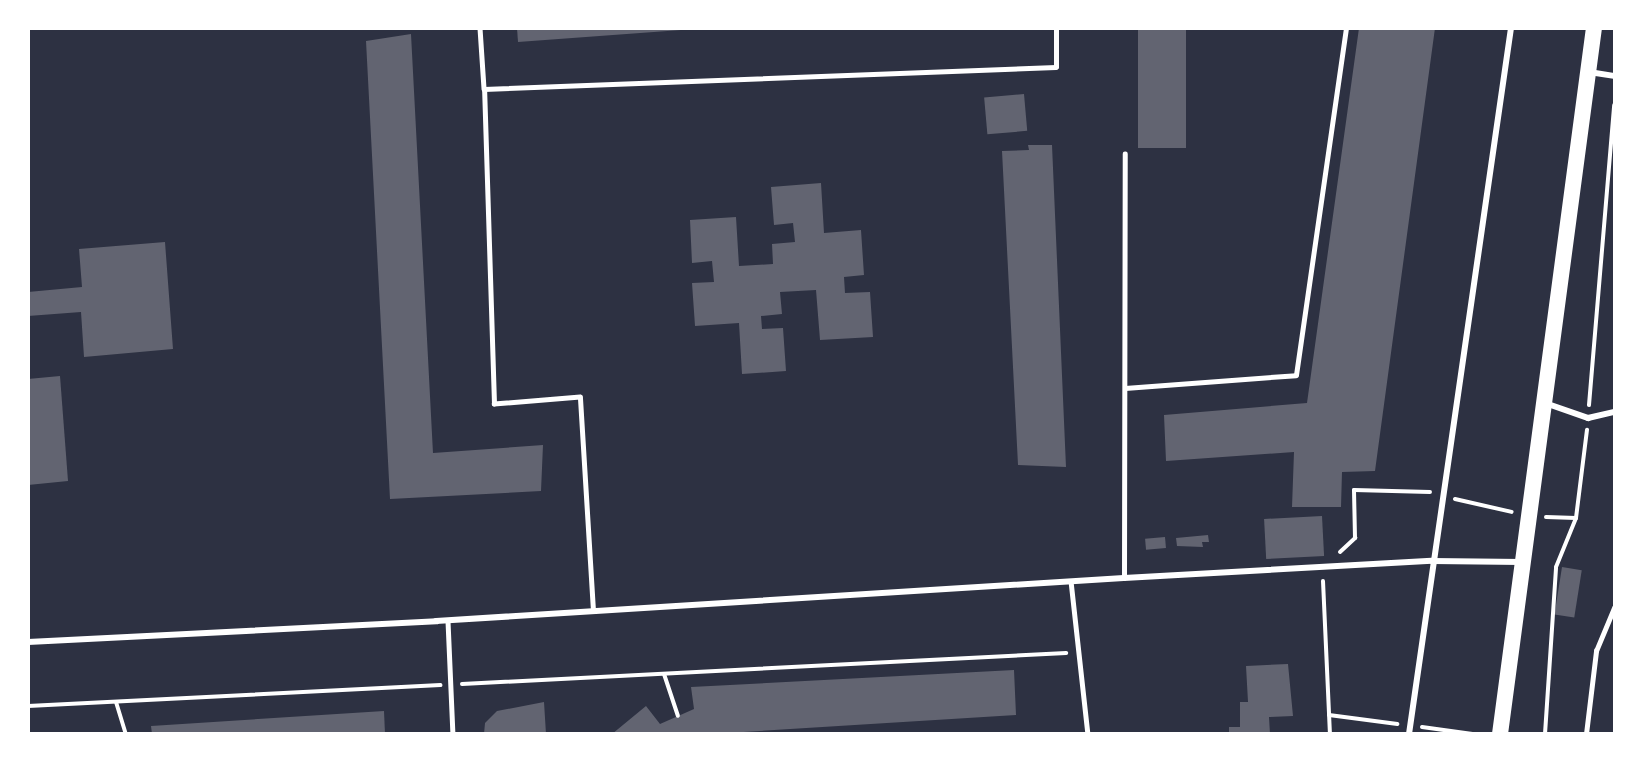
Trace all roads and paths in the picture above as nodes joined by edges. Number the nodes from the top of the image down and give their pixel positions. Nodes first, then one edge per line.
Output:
1 (480, 28) edge
2 (1056, 28) edge
3 (1346, 28) edge
4 (1510, 28) edge
5 (1594, 28) edge
6 (1588, 72) junction
7 (1614, 76) edge
8 (484, 89) junction
9 (1125, 154) dead end
10 (1125, 388) junction
11 (1541, 401) junction
12 (1614, 412) edge
13 (1432, 561) junction
14 (1522, 562) junction
15 (1322, 567) junction
16 (1124, 578) junction
17 (1071, 581) junction
18 (1614, 608) edge
19 (593, 611) junction
20 (448, 621) junction
21 (28, 642) edge
22 (1079, 652) junction
23 (664, 674) junction
24 (451, 684) junction
25 (116, 702) junction
26 (28, 706) edge
27 (678, 716) dead end
28 (126, 734) edge
29 (453, 734) edge
30 (1088, 734) edge
31 (1330, 734) edge
32 (1409, 734) edge
33 (1500, 734) edge
34 (1586, 734) edge

1 - 8 lane
2 - 8 lane
3 - 10 lane
4 - 13 street
5 - 6 highway
6 - 7 street
6 - 11 highway
8 - 19 lane
9 - 10 lane
10 - 16 lane
11 - 12 street
11 - 14 highway
13 - 14 street
13 - 15 street
13 - 32 street
14 - 33 highway
15 - 16 street
15 - 31 path
16 - 17 street
17 - 19 street
17 - 22 lane
18 - 34 lane
19 - 20 street
20 - 21 street
20 - 24 lane
22 - 23 path
22 - 30 lane
23 - 24 path
23 - 27 path
24 - 25 path
24 - 29 lane
25 - 26 path
25 - 28 path

